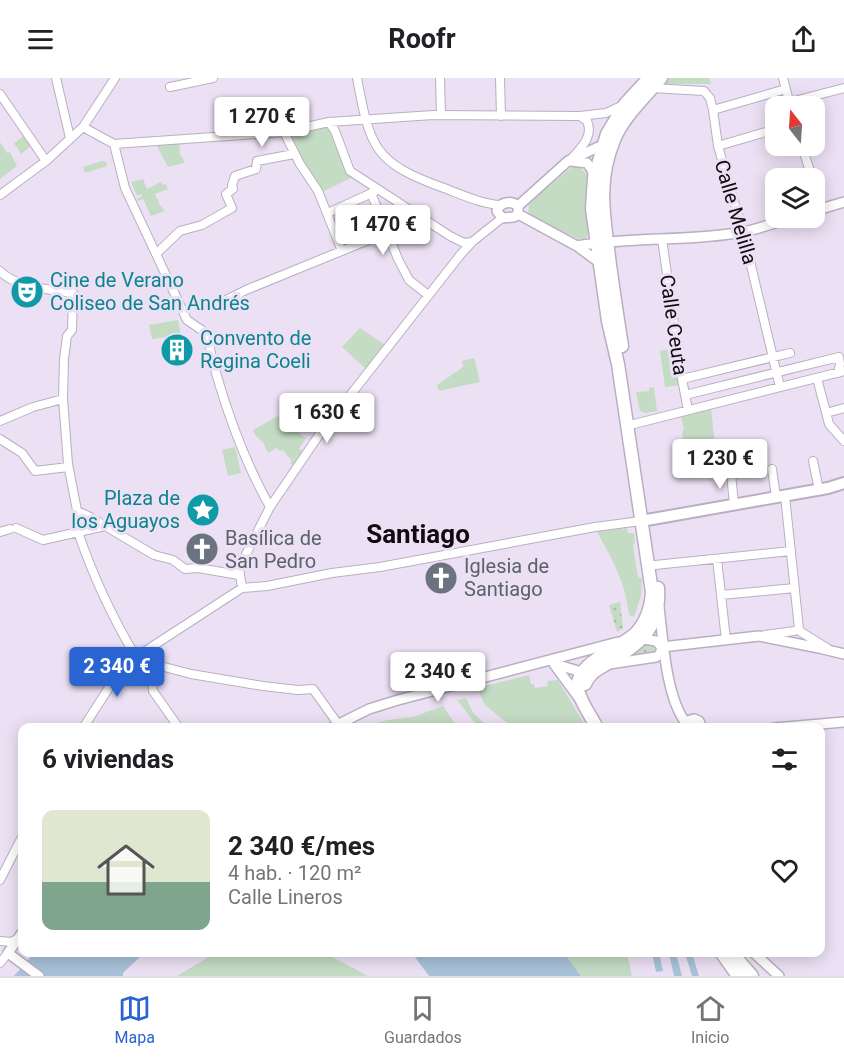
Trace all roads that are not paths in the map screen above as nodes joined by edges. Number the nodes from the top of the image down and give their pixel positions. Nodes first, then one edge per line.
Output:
1 (56, 78) edge
2 (115, 78) edge
3 (213, 78) edge
4 (357, 78) edge
5 (441, 78) edge
6 (500, 78) edge
7 (661, 78) edge
8 (783, 78) edge
9 (187, 81) edge
10 (651, 83) edge
11 (170, 87) dead end
12 (844, 88) edge
13 (786, 89) junction
14 (0, 94) edge
15 (788, 96) edge
16 (817, 96) edge
17 (712, 110) junction
18 (441, 114) junction
19 (501, 116) junction
20 (580, 116) junction
21 (610, 118) junction
22 (365, 121) junction
23 (329, 122) junction
24 (83, 127) junction
25 (284, 132) junction
26 (765, 132) edge
27 (614, 138) junction
28 (67, 141) junction
29 (114, 144) junction
30 (718, 146) junction
31 (602, 147) junction
32 (294, 154) junction
33 (46, 161) junction
34 (568, 161) junction
35 (594, 178) junction
36 (374, 192) junction
37 (0, 195) edge
38 (844, 202) edge
39 (825, 208) edge
40 (518, 210) junction
41 (500, 212) junction
42 (328, 213) junction
43 (765, 226) edge
44 (387, 232) junction
45 (743, 232) junction
46 (663, 239) junction
47 (633, 241) junction
48 (472, 242) junction
49 (602, 242) junction
50 (577, 246) junction
51 (342, 251) junction
52 (158, 258) junction
53 (603, 263) junction
54 (0, 271) edge
55 (429, 295) junction
56 (222, 302) dead end
57 (790, 353) dead end
58 (774, 357) junction
59 (777, 372) junction
60 (841, 372) edge
61 (817, 378) junction
62 (682, 379) junction
63 (780, 387) junction
64 (685, 395) junction
65 (63, 399) junction
66 (844, 408) edge
67 (688, 410) junction
68 (826, 413) junction
69 (0, 421) edge
70 (634, 424) junction
71 (0, 439) edge
72 (844, 441) edge
73 (813, 461) dead end
74 (68, 467) junction
75 (772, 470) dead end
76 (731, 474) dead end
77 (844, 483) edge
78 (819, 490) junction
79 (780, 497) junction
80 (731, 505) junction
81 (270, 507) junction
82 (78, 514) junction
83 (645, 521) junction
84 (105, 526) junction
85 (80, 531) junction
86 (0, 532) edge
87 (791, 551) junction
88 (717, 559) junction
89 (655, 565) junction
90 (239, 575) junction
91 (242, 588) junction
92 (795, 588) junction
93 (721, 595) junction
94 (659, 607) junction
95 (799, 628) junction
96 (759, 636) junction
97 (644, 638) junction
98 (629, 639) junction
99 (726, 640) junction
100 (662, 647) junction
101 (833, 652) junction
102 (575, 653) junction
103 (844, 654) edge
104 (139, 656) junction
105 (538, 662) junction
106 (149, 663) junction
107 (555, 664) junction
108 (605, 665) junction
109 (584, 672) junction
110 (587, 710) junction
111 (844, 722) edge
112 (86, 723) edge
113 (175, 723) edge
114 (332, 723) edge
115 (341, 723) edge
116 (594, 723) edge
117 (684, 723) edge
118 (825, 724) edge
119 (18, 845) edge
120 (0, 880) edge
121 (18, 937) edge
122 (18, 939) edge
123 (0, 941) edge
124 (8, 954) edge
125 (725, 957) edge
126 (735, 957) edge
127 (758, 957) edge
128 (0, 963) edge
129 (39, 976) edge
130 (738, 976) edge
131 (752, 976) edge
132 (779, 976) edge

1 - 28 street
2 - 24 street
3 - 9 street
4 - 22 street
5 - 18 street
6 - 19 street
7 - 10 main road
8 - 13 street
9 - 11 street
10 - 17 street
10 - 21 main road
10 - 27 main road
12 - 16 street
13 - 15 street
13 - 17 street
14 - 33 street
17 - 30 street, Calle Melilla
18 - 19 street
18 - 22 street
19 - 20 street
20 - 21 street
20 - 34 street
21 - 31 main road
22 - 23 street
22 - 41 street
23 - 25 street
23 - 36 street
24 - 28 street
24 - 29 street
25 - 29 street
25 - 32 street
26 - 30 street
27 - 31 street
27 - 49 main road
28 - 33 street
29 - 52 street
30 - 45 street, Calle Melilla
31 - 34 street
31 - 35 main road
32 - 42 street
32 - 52 street
33 - 37 street
34 - 35 street
34 - 40 street
35 - 49 main road
36 - 42 street
36 - 44 street
36 - 48 street
38 - 39 street
40 - 41 street
40 - 41 street
40 - 50 street
41 - 48 street
42 - 51 street
43 - 45 street
44 - 51 street
44 - 55 street
45 - 46 street
45 - 58 street, Calle Melilla
46 - 47 street
46 - 62 street, Calle Ceuta
47 - 49 street
47 - 53 street
48 - 55 street
49 - 50 street
49 - 53 main road
50 - 53 street
51 - 56 street
52 - 81 street
53 - 70 main road
53 - 83 main road
54 - 65 street
55 - 81 street
57 - 58 street
58 - 59 street, Calle Melilla
58 - 62 street
59 - 60 street
59 - 63 street, Calle Melilla
59 - 64 street
60 - 61 street
61 - 63 street
61 - 68 street
62 - 64 street, Calle Ceuta
63 - 67 street
64 - 67 street, Calle Ceuta
65 - 69 street
65 - 74 street
66 - 68 street
67 - 70 street
68 - 72 street
70 - 83 main road
71 - 74 street
73 - 78 street
74 - 82 street
75 - 79 street
76 - 80 street
77 - 78 main road
78 - 79 main road
79 - 80 main road
79 - 87 street
80 - 83 main road
81 - 90 street
82 - 84 street
82 - 85 street
83 - 89 main road
83 - 91 street
83 - 98 main road
84 - 85 street
84 - 90 street
85 - 86 street
85 - 104 street
87 - 88 street
87 - 92 street
88 - 89 street
88 - 93 street
89 - 94 main road
90 - 91 street
91 - 104 street
92 - 93 street
92 - 95 street
93 - 99 street
94 - 97 main road
94 - 100 street
95 - 96 street
95 - 101 street
96 - 99 street
96 - 101 street
97 - 98 street
97 - 100 street
97 - 108 main road
98 - 102 street
98 - 109 main road
99 - 100 street
100 - 108 street
100 - 117 street
101 - 103 street
102 - 105 street
102 - 109 street
104 - 106 street
104 - 112 street
105 - 107 street
105 - 115 street
106 - 113 street
106 - 114 street
107 - 109 street
107 - 110 street
108 - 109 main road
109 - 110 main road
110 - 116 main road
111 - 118 street
119 - 120 street
121 - 123 street
122 - 124 street
124 - 128 street
124 - 129 street
125 - 130 main road
126 - 131 main road
127 - 132 street

